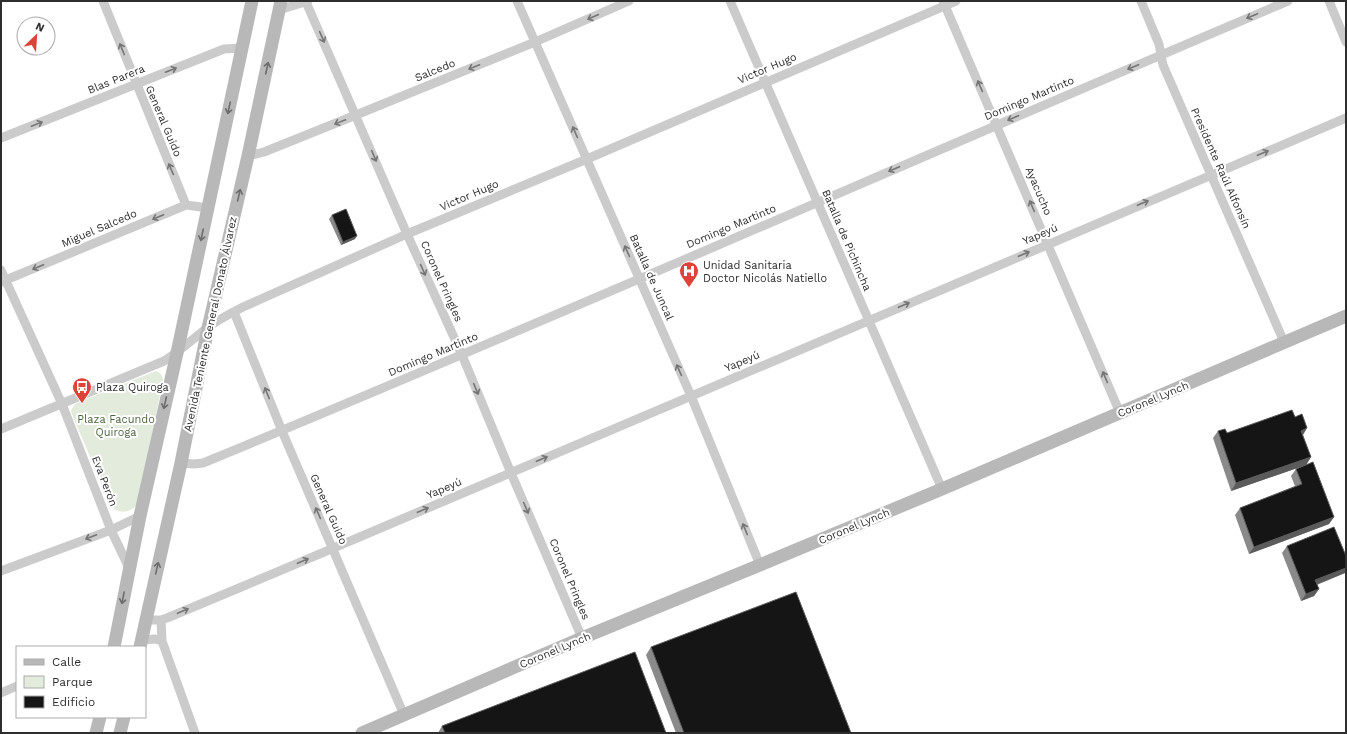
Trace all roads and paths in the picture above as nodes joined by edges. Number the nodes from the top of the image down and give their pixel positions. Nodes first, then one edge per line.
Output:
1 (103, 1) edge
2 (252, 1) edge
3 (307, 1) edge
4 (517, 1) edge
5 (629, 1) edge
6 (730, 1) edge
7 (956, 1) edge
8 (1140, 1) edge
9 (1288, 1) edge
10 (1329, 1) edge
11 (944, 3) edge
12 (280, 5) edge
13 (535, 42) junction
14 (1346, 42) edge
15 (242, 48) junction
16 (1161, 54) junction
17 (766, 82) junction
18 (136, 83) junction
19 (356, 115) junction
20 (1346, 118) edge
21 (997, 125) junction
22 (1, 138) edge
23 (248, 156) junction
24 (587, 159) junction
25 (1211, 175) junction
26 (818, 202) junction
27 (186, 205) junction
28 (208, 208) junction
29 (407, 234) junction
30 (1048, 244) junction
31 (1, 270) edge
32 (640, 279) junction
33 (3, 282) edge
34 (234, 312) junction
35 (1346, 316) edge
36 (868, 320) junction
37 (208, 328) junction
38 (1284, 342) junction
39 (177, 353) junction
40 (462, 355) junction
41 (691, 396) junction
42 (62, 404) junction
43 (1120, 413) junction
44 (1, 429) edge
45 (282, 431) junction
46 (181, 463) junction
47 (511, 473) junction
48 (942, 489) junction
49 (140, 516) junction
50 (111, 530) junction
51 (333, 549) junction
52 (760, 565) junction
53 (129, 568) junction
54 (1, 571) edge
55 (146, 620) junction
56 (161, 620) junction
57 (582, 638) junction
58 (162, 641) junction
59 (141, 643) edge
60 (114, 646) edge
61 (16, 686) edge
62 (1, 693) edge
63 (404, 715) junction
64 (100, 718) edge
65 (124, 718) edge
66 (96, 733) edge
67 (120, 733) edge
68 (195, 733) edge
69 (362, 733) edge

18 -> 1 street, General Guido
2 - 15 main road
3 - 12 street
3 -> 19 street, Coronel Pringles
4 - 13 street, Batalla de Juncal
5 -> 13 street, Salcedo
6 - 17 street, Batalla de Pichincha
7 - 11 street, Victor Hugo
8 - 16 street, Presidente Raúl Alfonsín
9 -> 16 street, Domingo Martinto
10 - 14 street
11 - 17 street, Victor Hugo
21 -> 11 street, Ayacucho
23 -> 12 main road, Avenida Teniente General Donato Álvarez
13 -> 19 street, Salcedo
24 -> 13 street, Batalla de Juncal
18 -> 15 street, Blas Parera
15 -> 28 main road
16 -> 21 street, Domingo Martinto
16 - 25 street, Presidente Raúl Alfonsín
17 - 24 street, Victor Hugo
17 - 26 street, Batalla de Pichincha
22 -> 18 street, Blas Parera
27 -> 18 street, General Guido
19 -> 23 street, Salcedo
19 -> 29 street, Coronel Pringles
25 -> 20 street, Yapeyú
21 -> 26 street, Domingo Martinto
30 -> 21 street, Ayacucho
37 -> 23 main road, Avenida Teniente General Donato Álvarez
24 - 29 street, Victor Hugo
32 -> 24 street, Batalla de Juncal
30 -> 25 street, Yapeyú
25 - 38 street, Presidente Raúl Alfonsín
26 - 32 street, Domingo Martinto
26 - 36 street, Batalla de Pichincha
27 - 28 street
27 -> 33 street, Miguel Salcedo
28 -> 39 main road
29 - 34 street, Victor Hugo
29 -> 40 street, Coronel Pringles
36 -> 30 street, Yapeyú
43 -> 30 street, Ayacucho
31 - 33 street, Eva Perón
32 - 40 street, Domingo Martinto
41 -> 32 street, Batalla de Juncal
33 - 42 street, Eva Perón
34 - 37 street, Victor Hugo
45 -> 34 street, General Guido
35 - 38 main road, Coronel Lynch
36 - 41 street, Yapeyú
36 - 48 street, Batalla de Pichincha
37 - 39 street, Victor Hugo
37 - 46 main road, Avenida Teniente General Donato Álvarez
38 - 43 main road, Coronel Lynch
39 - 42 street, Victor Hugo
39 -> 49 main road
40 - 45 street, Domingo Martinto
40 -> 47 street, Coronel Pringles
47 -> 41 street, Yapeyú
52 -> 41 street, Batalla de Juncal
42 - 44 street, Victor Hugo
42 - 50 street, Eva Perón
43 - 48 main road, Coronel Lynch
45 - 46 street, Domingo Martinto
51 -> 45 street, General Guido
55 -> 46 main road, Avenida Teniente General Donato Álvarez
51 -> 47 street, Yapeyú
47 -> 57 street, Coronel Pringles
48 - 52 main road, Coronel Lynch
49 - 50 street
49 - 53 main road
50 - 53 street, Eva Perón
50 -> 54 street
56 -> 51 street, Yapeyú
51 - 63 street, General Guido
52 - 57 main road, Coronel Lynch
53 -> 60 main road
55 - 56 street, Yapeyú
55 - 59 main road, Avenida Teniente General Donato Álvarez
56 - 58 street
57 - 63 main road, Coronel Lynch
58 - 59 street
58 - 68 street
61 - 62 street
63 - 69 main road, Coronel Lynch
64 - 66 main road
65 - 67 main road

